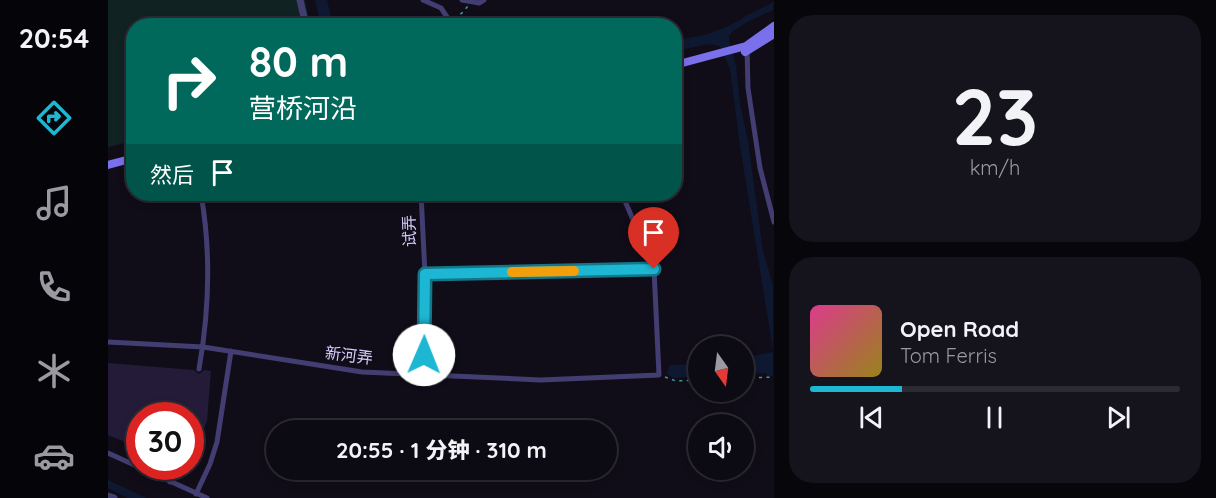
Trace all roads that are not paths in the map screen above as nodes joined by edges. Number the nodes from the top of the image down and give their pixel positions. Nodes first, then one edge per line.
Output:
1 (300, 0) edge
2 (423, 0) edge
3 (462, 0) edge
4 (484, 0) edge
5 (304, 18) edge
6 (448, 18) edge
7 (774, 26) edge
8 (774, 34) edge
9 (743, 50) junction
10 (723, 56) junction
11 (682, 64) edge
12 (682, 69) edge
13 (126, 155) edge
14 (108, 159) edge
15 (126, 160) edge
16 (108, 165) edge
17 (202, 201) edge
18 (421, 201) edge
19 (624, 201) edge
20 (774, 222) edge
21 (654, 269) junction
22 (425, 274) junction
23 (108, 342) edge
24 (203, 347) junction
25 (231, 351) junction
26 (199, 369) dead end
27 (423, 375) junction
28 (108, 453) edge
29 (170, 482) joint
30 (196, 494) junction
31 (108, 495) edge
32 (114, 498) edge
33 (207, 498) edge

1 - 5 street
2 - 6 street
3 - 4 street
7 - 9 main road
8 - 9 main road
9 - 10 main road
9 - 20 street
10 - 11 main road
10 - 12 main road
13 - 14 main road
15 - 16 main road
17 - 24 street
18 - 22 street, 试弄
19 - 21 street
21 - 22 street
21 - 27 street, 新河弄
22 - 27 street, 试弄
23 - 24 street, 新河弄
24 - 25 street, 新河弄
24 - 26 street
25 - 27 street, 新河弄
25 - 30 street
28 - 29 street
29 - 30 street
30 - 33 street
31 - 32 street

